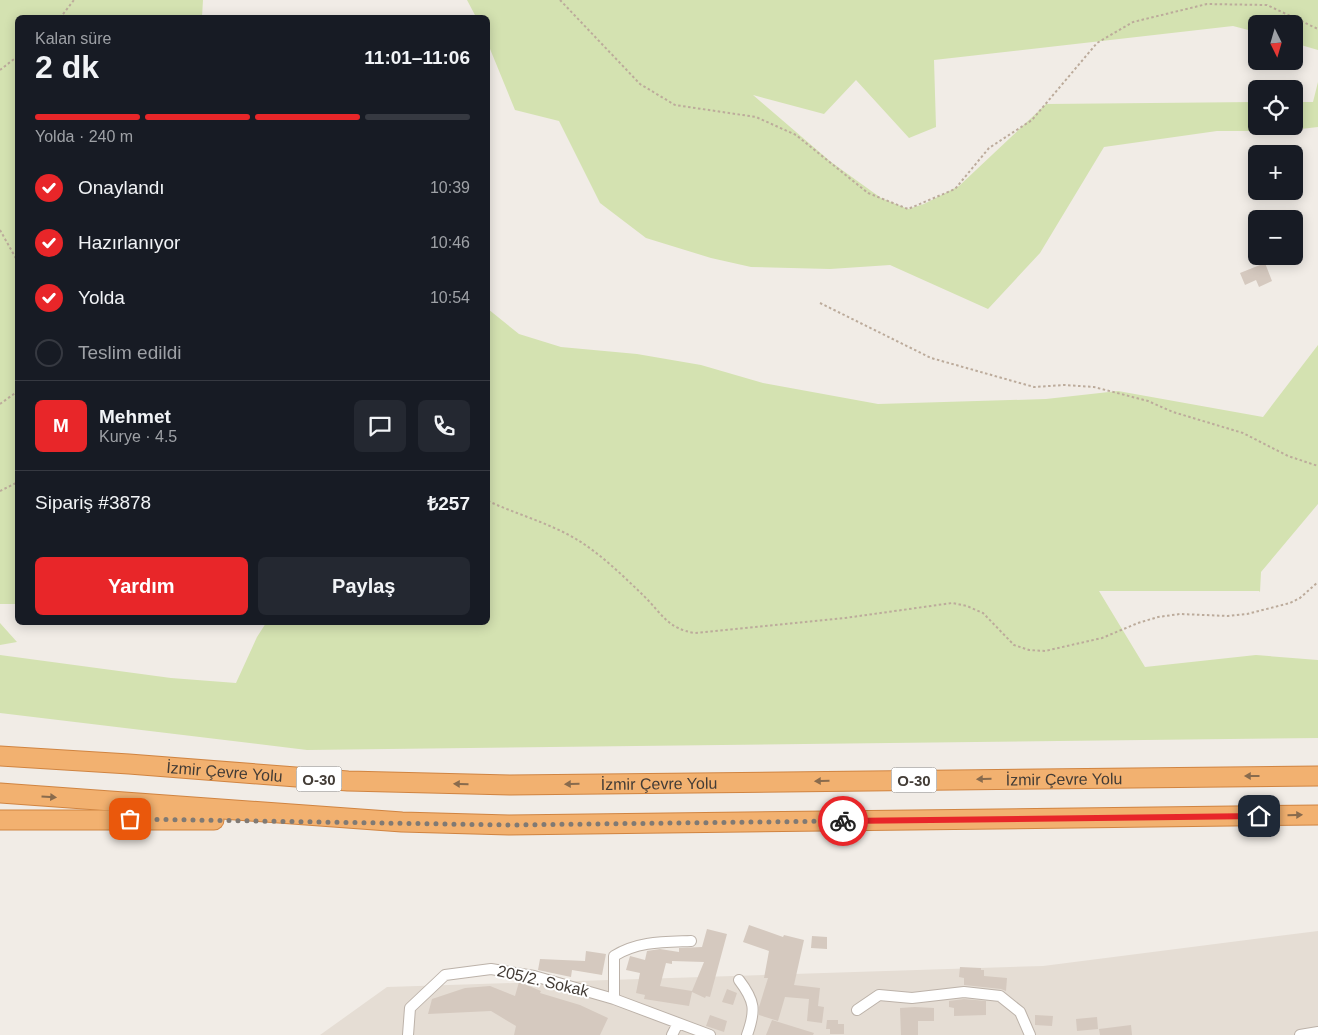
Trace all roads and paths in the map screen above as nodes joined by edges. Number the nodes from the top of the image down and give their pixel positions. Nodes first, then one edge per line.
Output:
1 (74, 0) edge
2 (560, 0) edge
3 (62, 15) edge
4 (1318, 29) edge
5 (15, 58) edge
6 (0, 70) edge
7 (0, 230) edge
8 (15, 257) edge
9 (820, 303) dead end
10 (15, 394) edge
11 (0, 404) edge
12 (1318, 466) edge
13 (15, 484) edge
14 (0, 491) edge
15 (490, 502) edge
16 (1318, 582) edge
17 (0, 745) edge
18 (0, 756) edge
19 (129, 764) junction
20 (1318, 776) edge
21 (0, 793) edge
22 (1318, 815) edge
23 (0, 820) edge
24 (402, 822) junction
25 (691, 941) dead end
26 (739, 980) dead end
27 (614, 999) junction
28 (857, 1010) dead end
29 (678, 1023) junction
30 (1318, 1032) edge
31 (408, 1035) edge
32 (672, 1035) edge
33 (710, 1035) edge
34 (748, 1035) edge
35 (1030, 1035) edge
36 (1300, 1035) edge

1 - 3 path
2 - 4 path
5 - 6 path
7 - 8 path
9 - 12 path
10 - 11 path
13 - 14 path
15 - 16 path
17 - 19 highway
18 - 19 highway, İzmir Çevre Yolu / O-30
20 -> 19 highway, İzmir Çevre Yolu / O-30
21 -> 24 highway, O-30
24 -> 22 highway, O-30
23 - 24 highway
25 - 27 street
26 - 34 street
27 - 29 street, 205/2. Sokak
27 - 31 street, 205/2. Sokak
28 - 35 street
29 - 32 street
29 - 33 street, 205/2. Sokak
30 - 36 street

